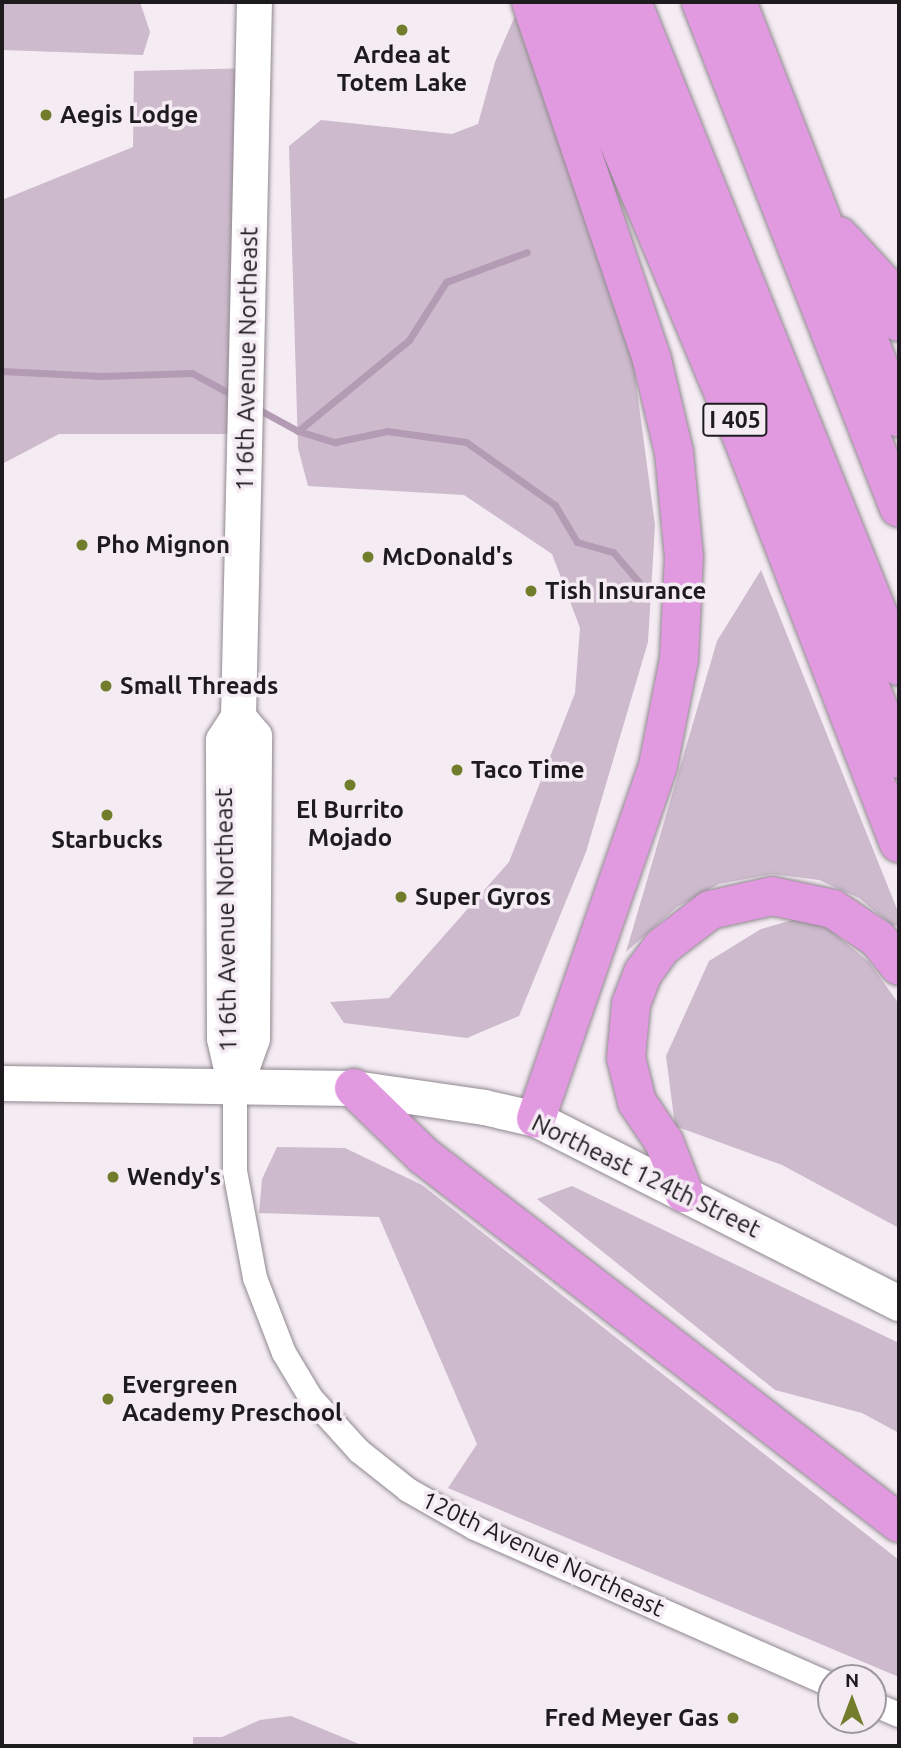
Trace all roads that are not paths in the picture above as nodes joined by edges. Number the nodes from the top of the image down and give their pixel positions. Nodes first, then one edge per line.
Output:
1 (254, 2) edge
2 (531, 2) edge
3 (560, 2) edge
4 (596, 2) edge
5 (632, 2) edge
6 (661, 2) edge
7 (701, 2) edge
8 (737, 2) edge
9 (825, 220) junction
10 (899, 322) edge
11 (899, 418) edge
12 (899, 508) edge
13 (899, 606) edge
14 (899, 666) edge
15 (899, 759) edge
16 (899, 843) edge
17 (899, 966) edge
18 (2, 1083) edge
19 (235, 1086) junction
20 (354, 1088) junction
21 (536, 1119) junction
22 (684, 1192) junction
23 (899, 1303) edge
24 (899, 1523) edge
25 (817, 1679) edge

1 - 19 street, 116th Avenue Northeast
2 - 21 highway
3 - 16 highway, I 405
4 - 15 highway, I 405
5 - 14 highway
6 - 13 highway
7 - 12 highway
8 - 9 highway
9 - 10 highway
9 - 11 highway
17 - 22 highway
18 - 19 street, Northeast 124th Street
19 - 20 street, Northeast 124th Street
19 - 25 street, 120th Avenue Northeast
20 - 21 street, Northeast 124th Street
20 - 24 highway
21 - 22 street, Northeast 124th Street
22 - 23 street, Northeast 124th Street

